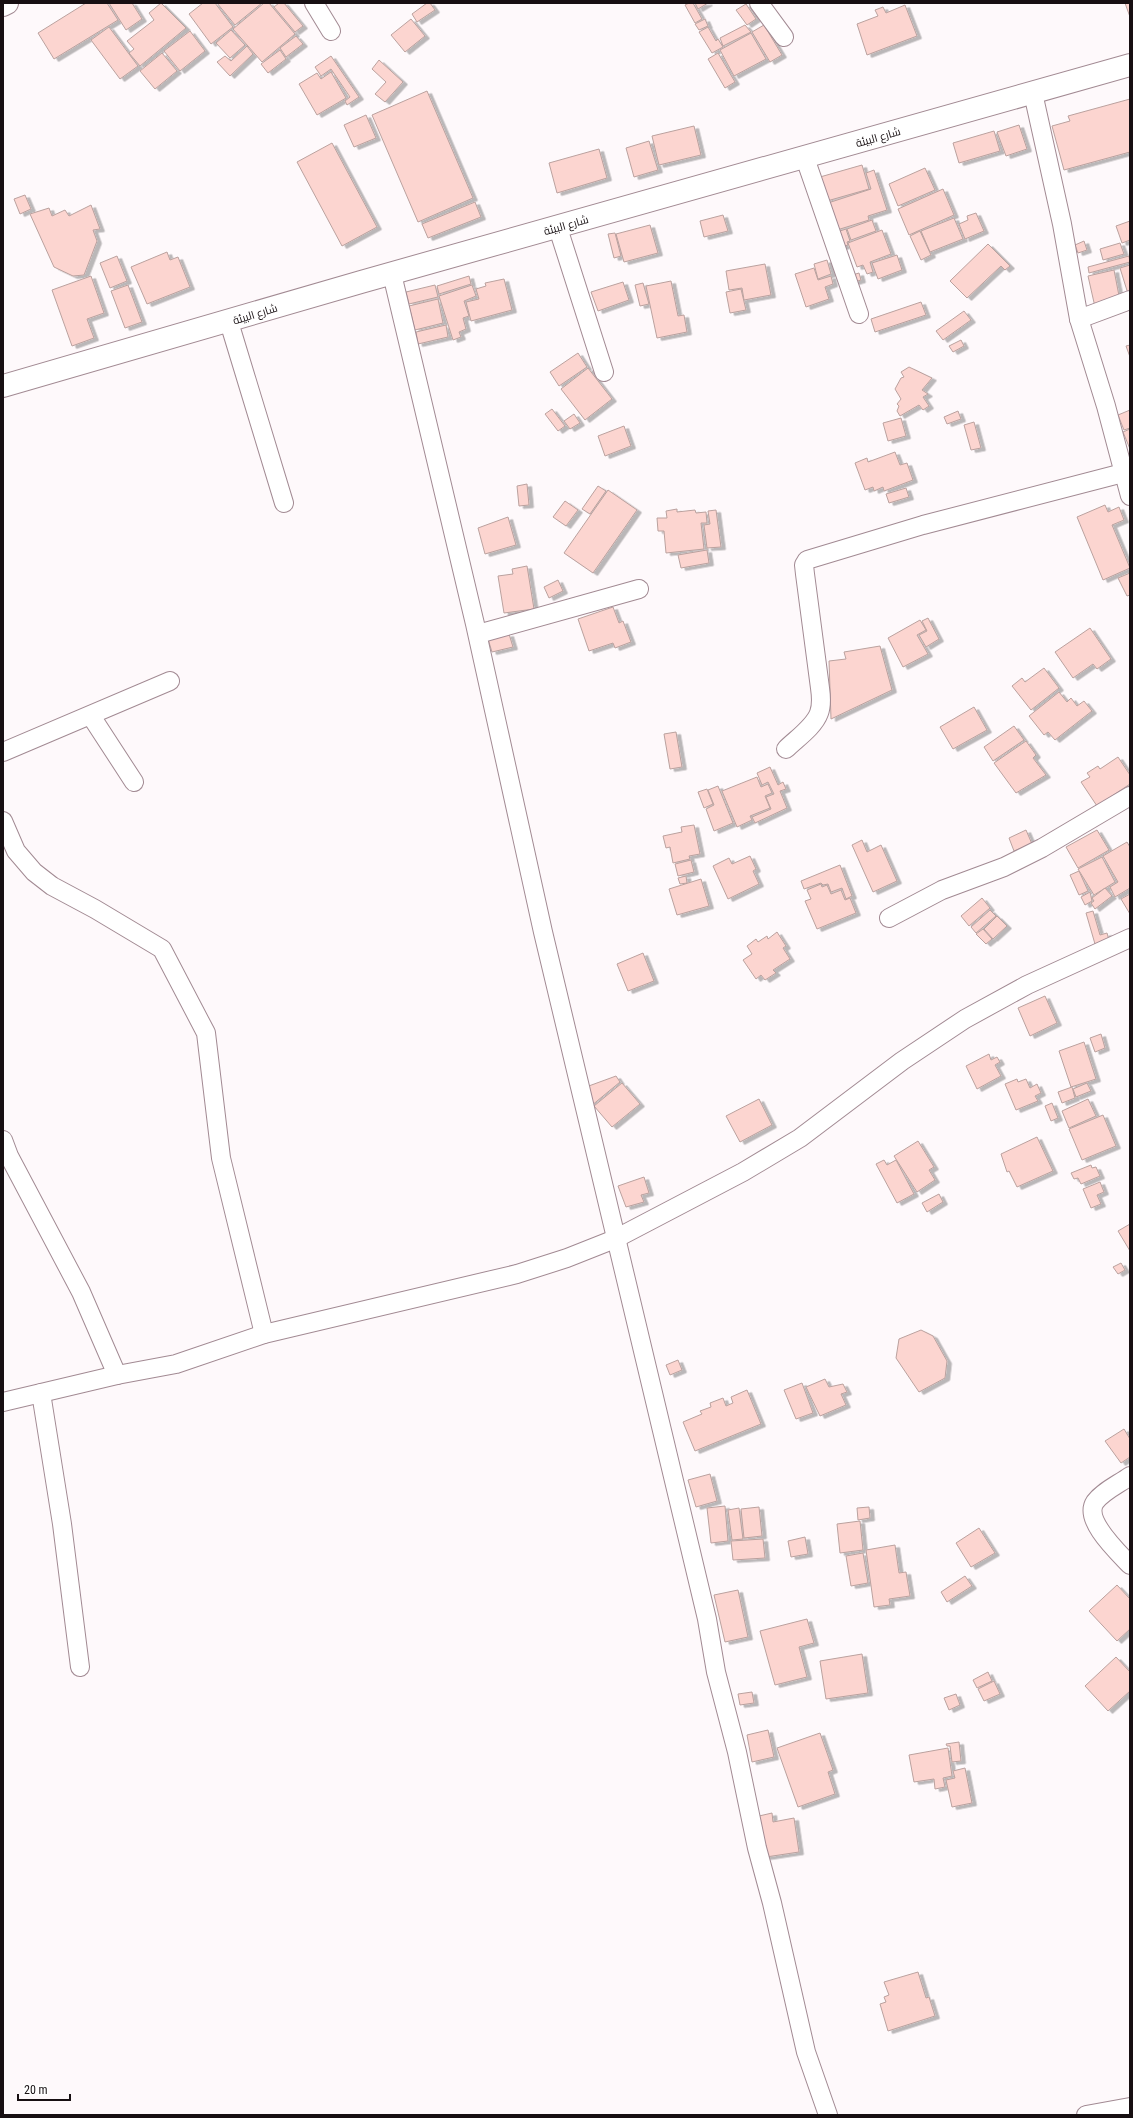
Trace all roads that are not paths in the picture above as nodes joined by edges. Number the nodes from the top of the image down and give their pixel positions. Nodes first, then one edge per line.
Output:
1 (7, 3) edge
2 (314, 3) edge
3 (759, 3) edge
4 (3, 5) edge
5 (331, 31) dead end
6 (784, 37) dead end
7 (1130, 65) edge
8 (1033, 93) junction
9 (805, 158) junction
10 (558, 228) junction
11 (392, 274) junction
12 (1130, 300) edge
13 (859, 314) dead end
14 (1079, 319) junction
15 (229, 322) junction
16 (604, 372) dead end
17 (3, 386) edge
18 (1123, 473) junction
19 (1130, 496) edge
20 (284, 504) dead end
21 (639, 589) dead end
22 (478, 634) junction
23 (170, 681) dead end
24 (91, 716) junction
25 (786, 749) dead end
26 (3, 752) edge
27 (134, 782) dead end
28 (1130, 796) edge
29 (3, 821) edge
30 (889, 918) dead end
31 (1130, 938) edge
32 (3, 1140) edge
33 (615, 1239) junction
34 (264, 1334) junction
35 (117, 1375) junction
36 (41, 1393) junction
37 (3, 1402) edge
38 (1130, 1476) edge
39 (1130, 1565) edge
40 (80, 1666) dead end
41 (1130, 2107) edge
42 (828, 2115) edge
43 (1086, 2115) edge

1 - 4 street
2 - 5 street
3 - 6 street
7 - 8 street, شارع البيئة
8 - 9 street, شارع البيئة
8 - 14 street
9 - 10 street, شارع البيئة
9 - 13 street
10 - 11 street, شارع البيئة
10 - 16 street
11 - 15 street, شارع البيئة
11 - 22 street
12 - 14 street
14 - 18 street
15 - 17 street, شارع البيئة
15 - 20 street
18 - 19 street
18 - 25 street
21 - 22 street
22 - 33 street
23 - 24 street
24 - 26 street
24 - 27 street
28 - 30 street
29 - 34 street
31 - 33 street
32 - 35 street
33 - 34 street
33 - 42 street
34 - 35 street
35 - 36 street
36 - 37 street
36 - 40 street
38 - 39 street
41 - 43 street

